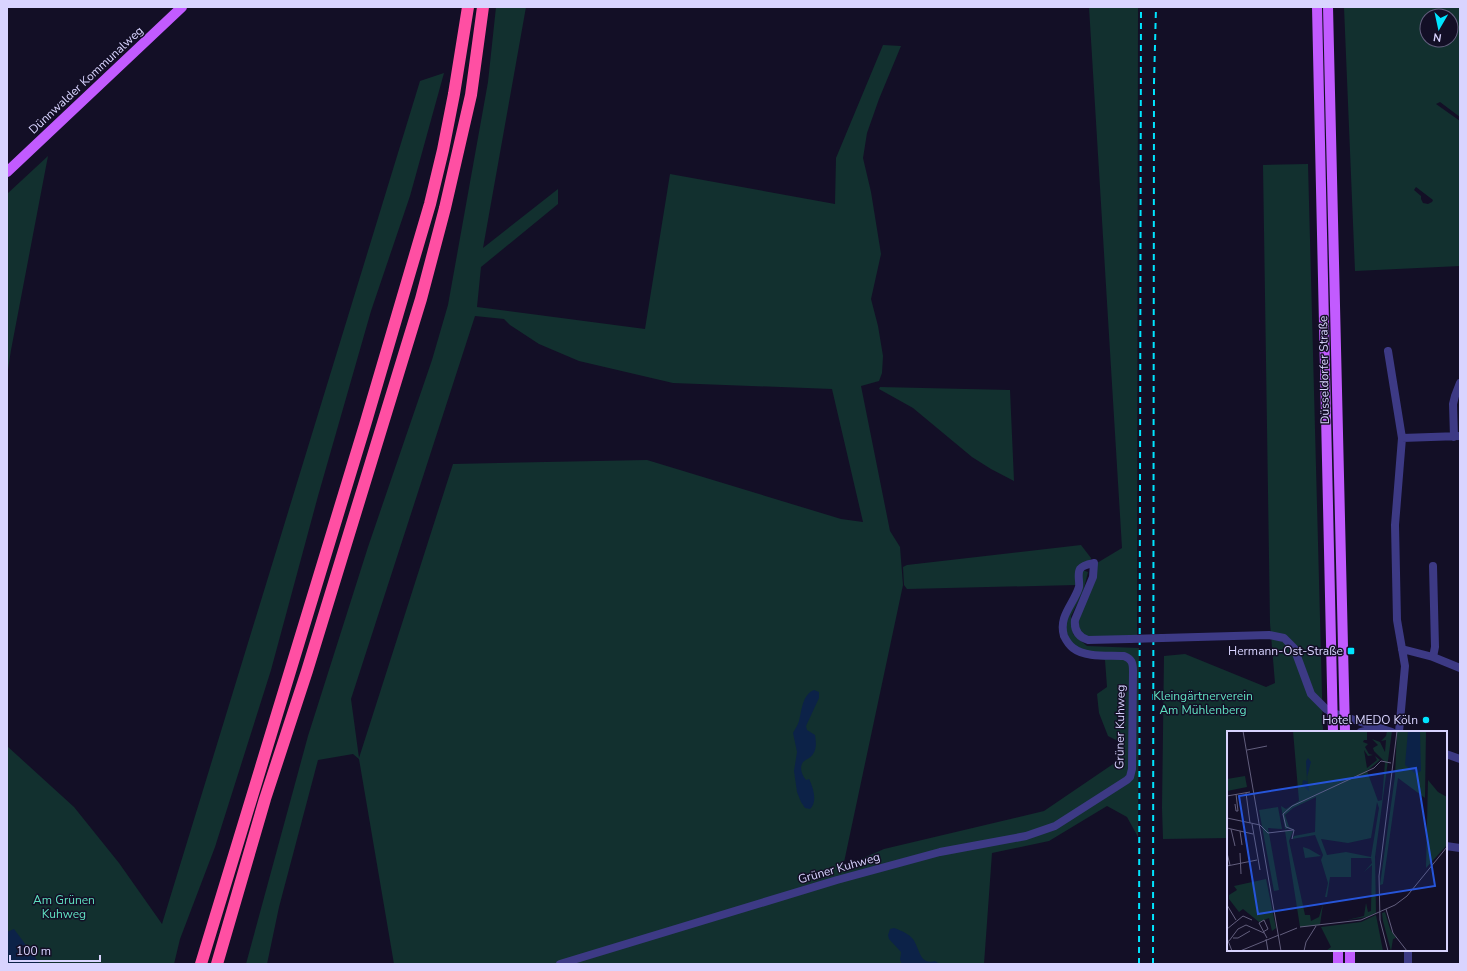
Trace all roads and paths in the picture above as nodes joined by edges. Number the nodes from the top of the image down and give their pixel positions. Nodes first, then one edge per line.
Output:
1 (182, 7) edge
2 (468, 7) edge
3 (484, 7) edge
4 (1317, 7) edge
5 (1328, 7) edge
6 (7, 172) edge
7 (1388, 351) dead end
8 (1460, 383) edge
9 (1457, 437) edge
10 (1402, 438) junction
11 (1433, 566) dead end
12 (1402, 649) junction
13 (1433, 657) junction
14 (1460, 668) edge
15 (1333, 713) junction
16 (1345, 717) junction
17 (1378, 728) junction
18 (1334, 731) edge
19 (1345, 731) edge
20 (1365, 731) edge
21 (1388, 731) edge
22 (1399, 731) edge
23 (1447, 754) edge
24 (1460, 759) edge
25 (1447, 846) edge
26 (1460, 848) edge
27 (1338, 951) edge
28 (1350, 951) edge
29 (1408, 951) edge
30 (201, 964) edge
31 (217, 964) edge
32 (560, 964) edge
33 (1338, 964) edge
34 (1350, 964) edge
35 (1408, 964) edge

1 - 6 main road, Dünnwalder Kommunalweg
2 - 30 highway
3 - 31 highway
4 - 15 main road, Düsseldorfer Straße
5 - 16 main road, Düsseldorfer Straße
7 - 10 street
8 - 9 street
9 - 10 street
10 - 12 street
11 - 13 street
12 - 13 street
12 - 22 street
13 - 14 street
15 - 16 street
15 - 18 main road, Düsseldorfer Straße
15 - 32 street, Grüner Kuhweg, bridge
16 - 17 street
16 - 19 main road, Düsseldorfer Straße
17 - 20 street
17 - 21 street
23 - 24 street
25 - 26 street
27 - 33 main road
28 - 34 main road
29 - 35 street

